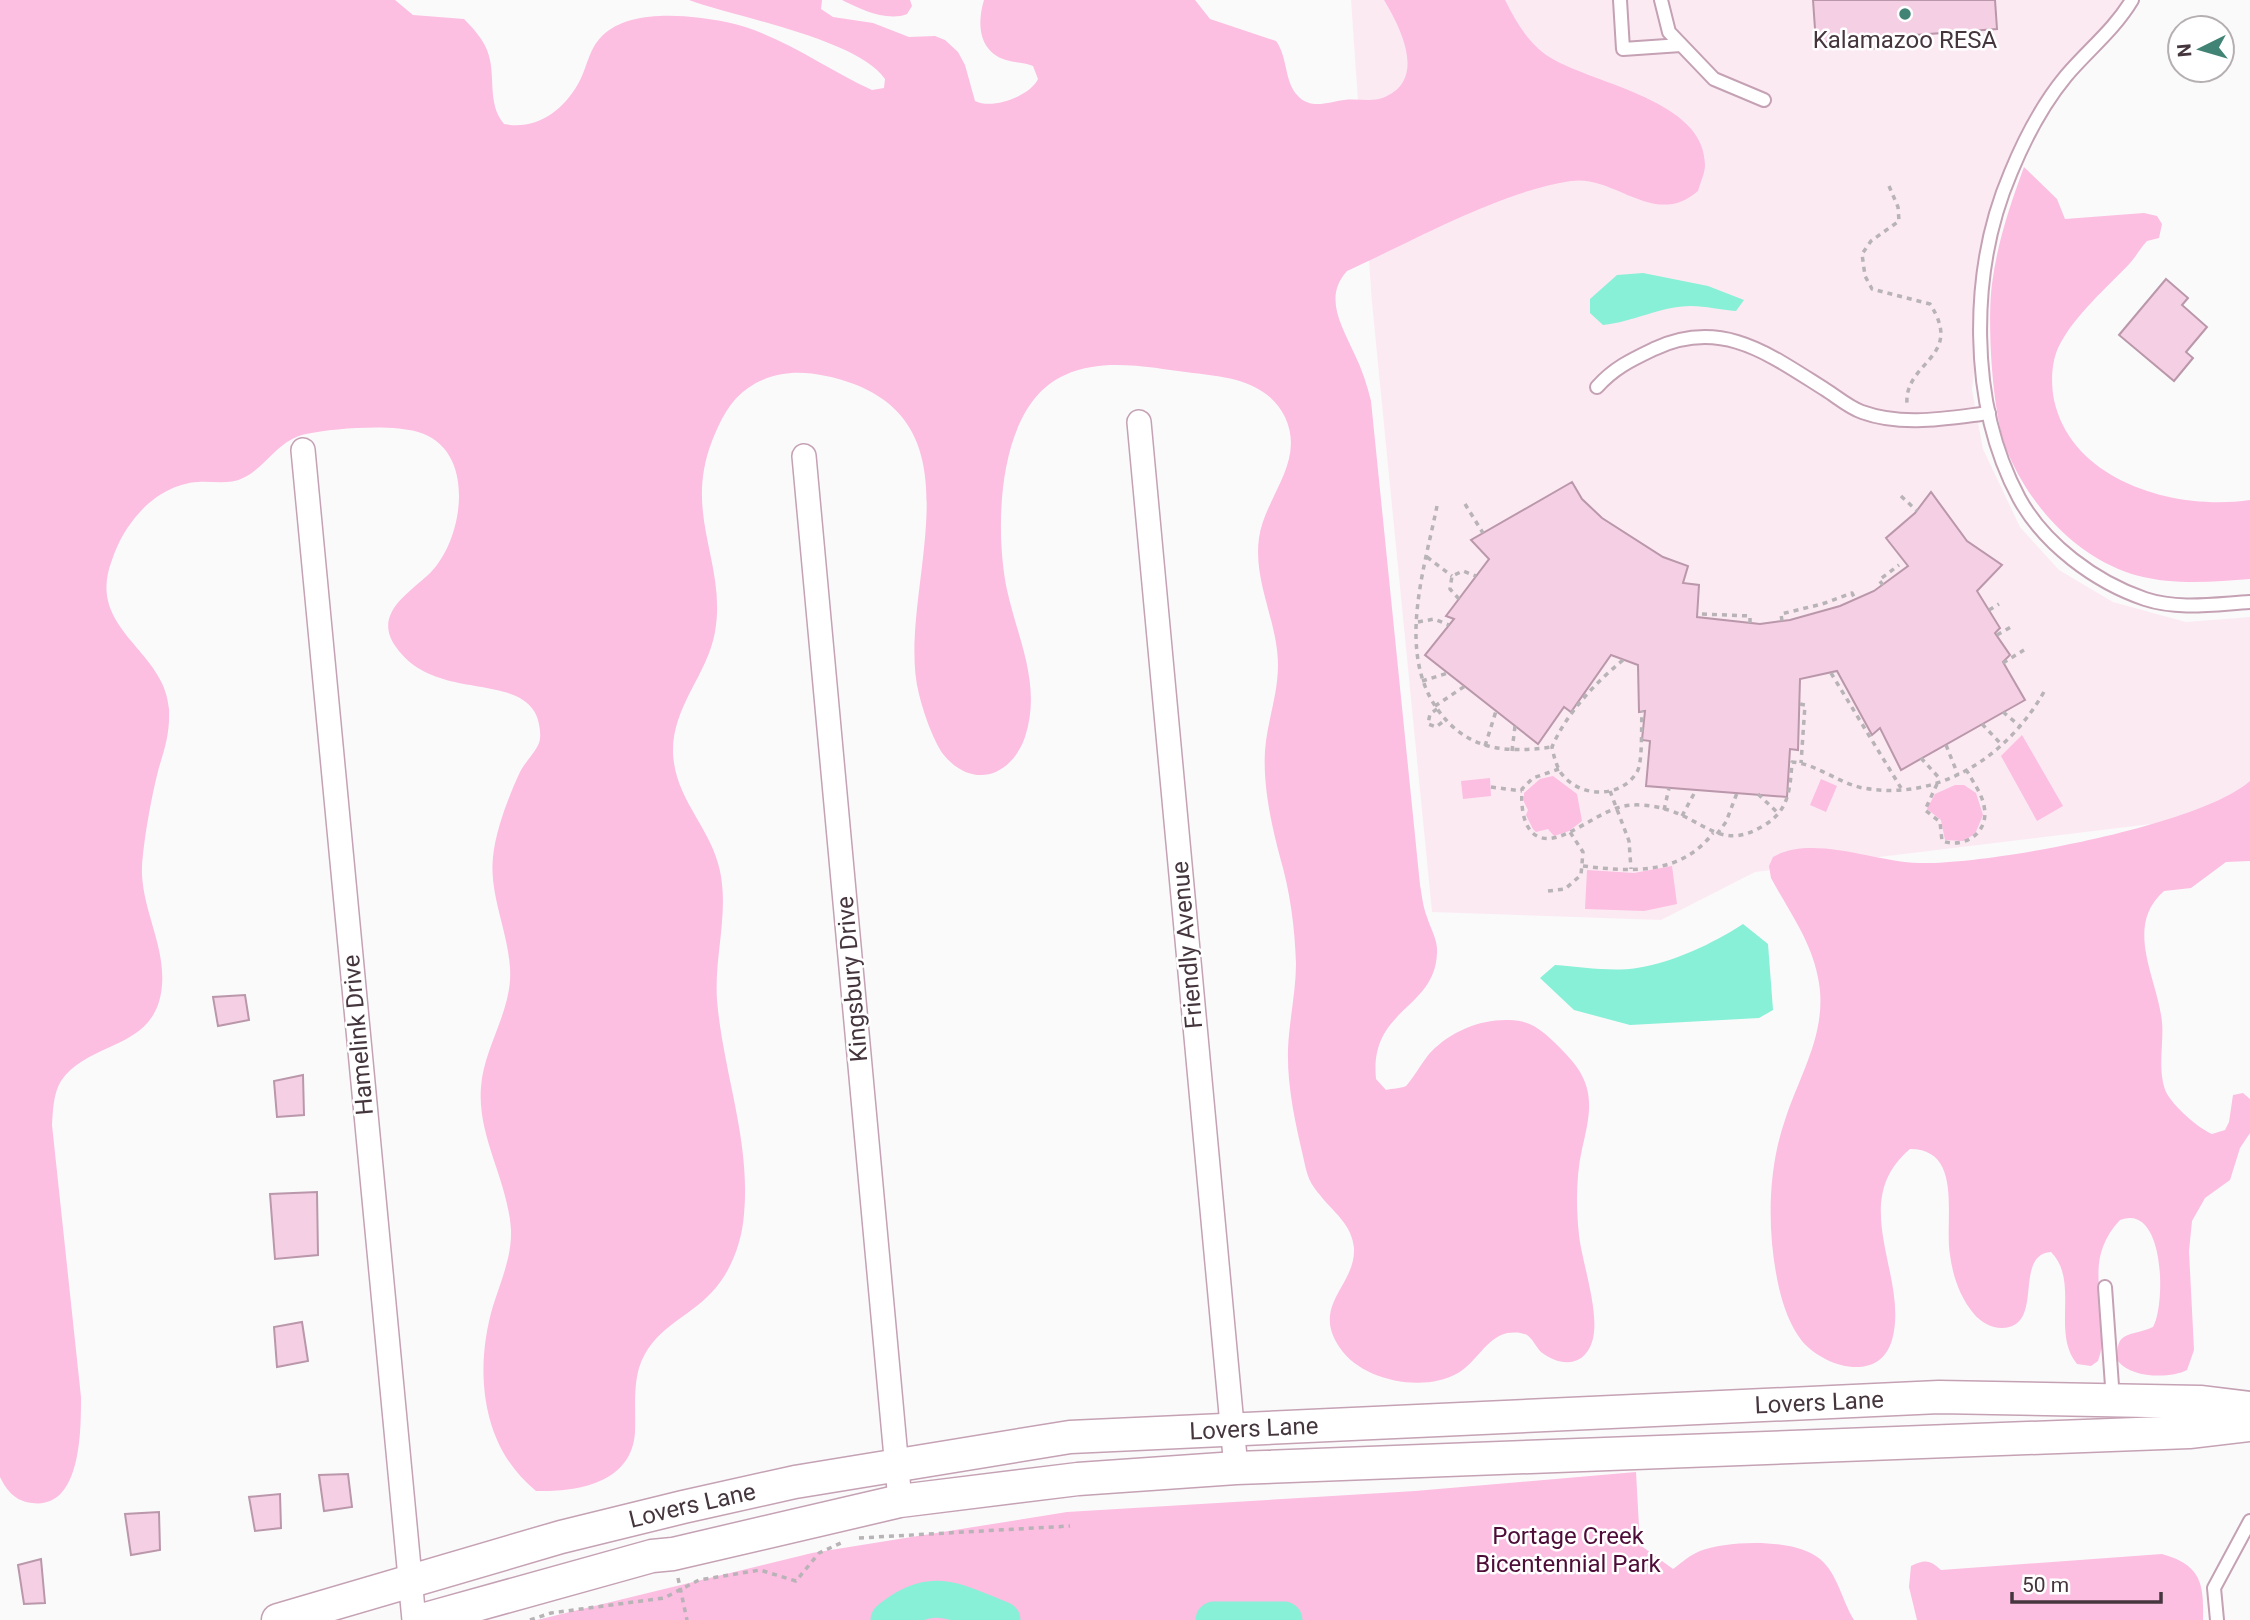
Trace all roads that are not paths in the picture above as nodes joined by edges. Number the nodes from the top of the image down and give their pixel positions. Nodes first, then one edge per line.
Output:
1 (1620, 0) edge
2 (1661, 0) edge
3 (2132, 0) edge
4 (1681, 45) junction
5 (1764, 100) dead end
6 (1597, 387) dead end
7 (1989, 413) junction
8 (1139, 422) dead end
9 (303, 450) dead end
10 (804, 456) dead end
11 (2250, 602) edge
12 (2105, 1287) dead end
13 (2113, 1401) junction
14 (2250, 1408) edge
15 (2250, 1425) edge
16 (1232, 1428) junction
17 (897, 1464) junction
18 (1236, 1468) junction
19 (900, 1501) junction
20 (2250, 1521) edge
21 (410, 1580) junction
22 (278, 1620) edge
23 (414, 1620) edge
24 (422, 1620) edge
25 (2217, 1620) edge

1 - 4 lane
2 - 4 lane
3 - 7 lane
4 - 5 lane
6 - 7 lane
7 - 11 lane
8 - 16 street, Friendly Avenue
9 - 21 street, Hamelink Drive
10 - 17 street, Kingsbury Drive
12 - 13 lane
13 - 14 street, Lovers Lane
13 - 16 street, Lovers Lane
15 - 18 street, Lovers Lane
16 - 17 street, Lovers Lane
16 - 18 street, Friendly Avenue
17 - 19 street, Kingsbury Drive
17 - 21 street, Lovers Lane
18 - 19 street, Lovers Lane
19 - 24 street, Lovers Lane
20 - 25 lane
21 - 22 street, Lovers Lane
21 - 23 street, Hamelink Drive

